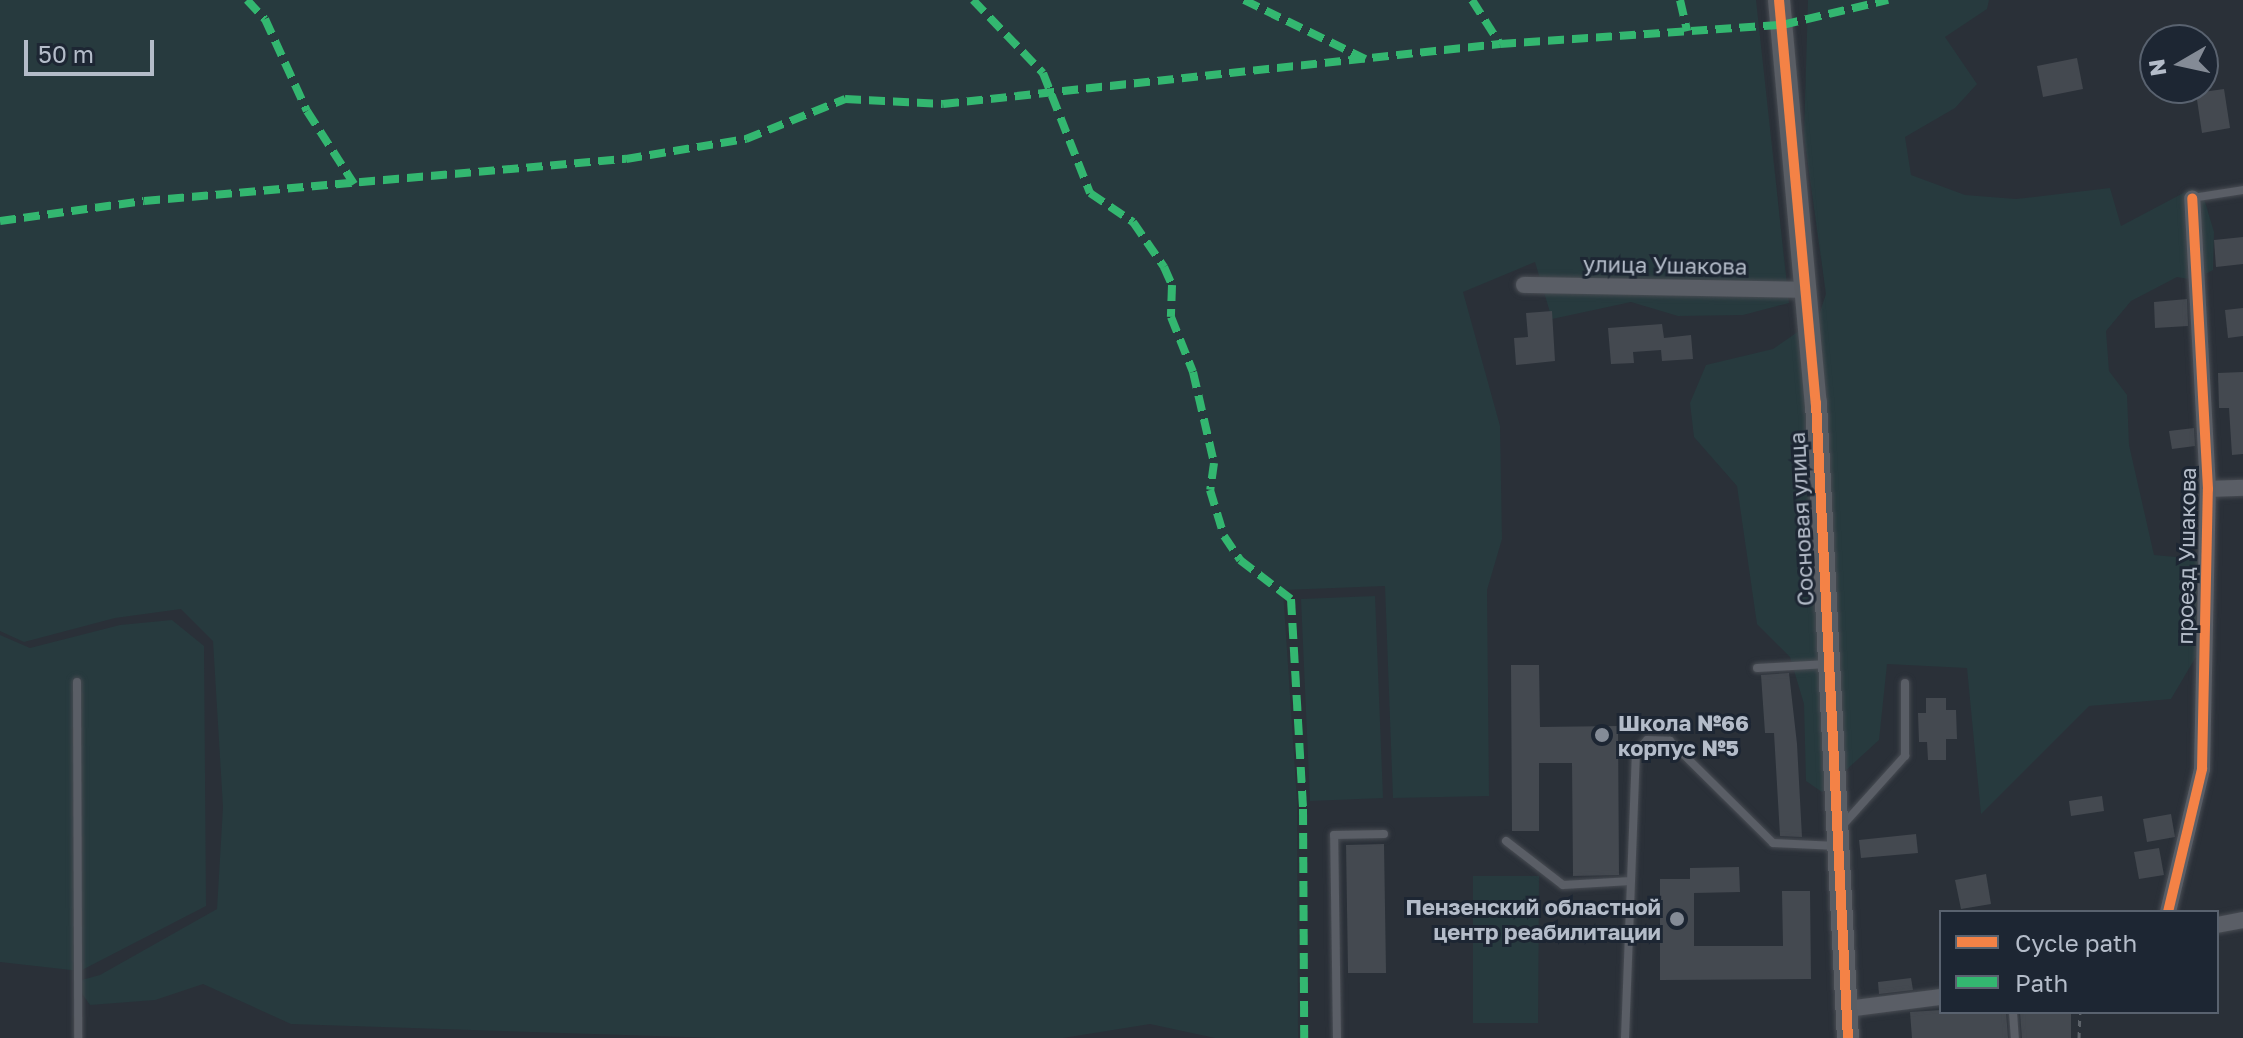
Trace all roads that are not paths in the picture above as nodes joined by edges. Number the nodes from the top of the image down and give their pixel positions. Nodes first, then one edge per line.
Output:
1 (1779, 0) edge
2 (2243, 190) edge
3 (2192, 198) joint
4 (1524, 285) dead end
5 (1806, 290) junction
6 (2243, 488) edge
7 (2208, 489) junction
8 (1828, 664) junction
9 (1757, 668) dead end
10 (77, 682) dead end
11 (1905, 683) dead end
12 (1384, 834) dead end
13 (1838, 838) junction
14 (1506, 841) dead end
15 (1631, 881) junction
16 (2168, 910) edge
17 (2243, 920) edge
18 (2219, 925) edge
19 (1939, 997) edge
20 (1847, 1009) junction
21 (2013, 1014) edge
22 (78, 1038) edge
23 (1337, 1038) edge
24 (1625, 1038) edge
25 (1848, 1038) edge
26 (2015, 1038) edge

1 - 5 street, Сосновая улица
2 - 3 lane
3 - 7 street, проезд Ушакова
4 - 5 street, улица Ушакова
5 - 8 street, Сосновая улица
6 - 7 street
7 - 16 street, проезд Ушакова
8 - 9 lane
8 - 13 street, Сосновая улица
10 - 22 lane
11 - 13 lane
12 - 23 lane
13 - 15 lane
13 - 20 street, Сосновая улица
14 - 15 lane
15 - 24 lane
17 - 18 street
19 - 20 street
20 - 25 street, Сосновая улица
21 - 26 lane

